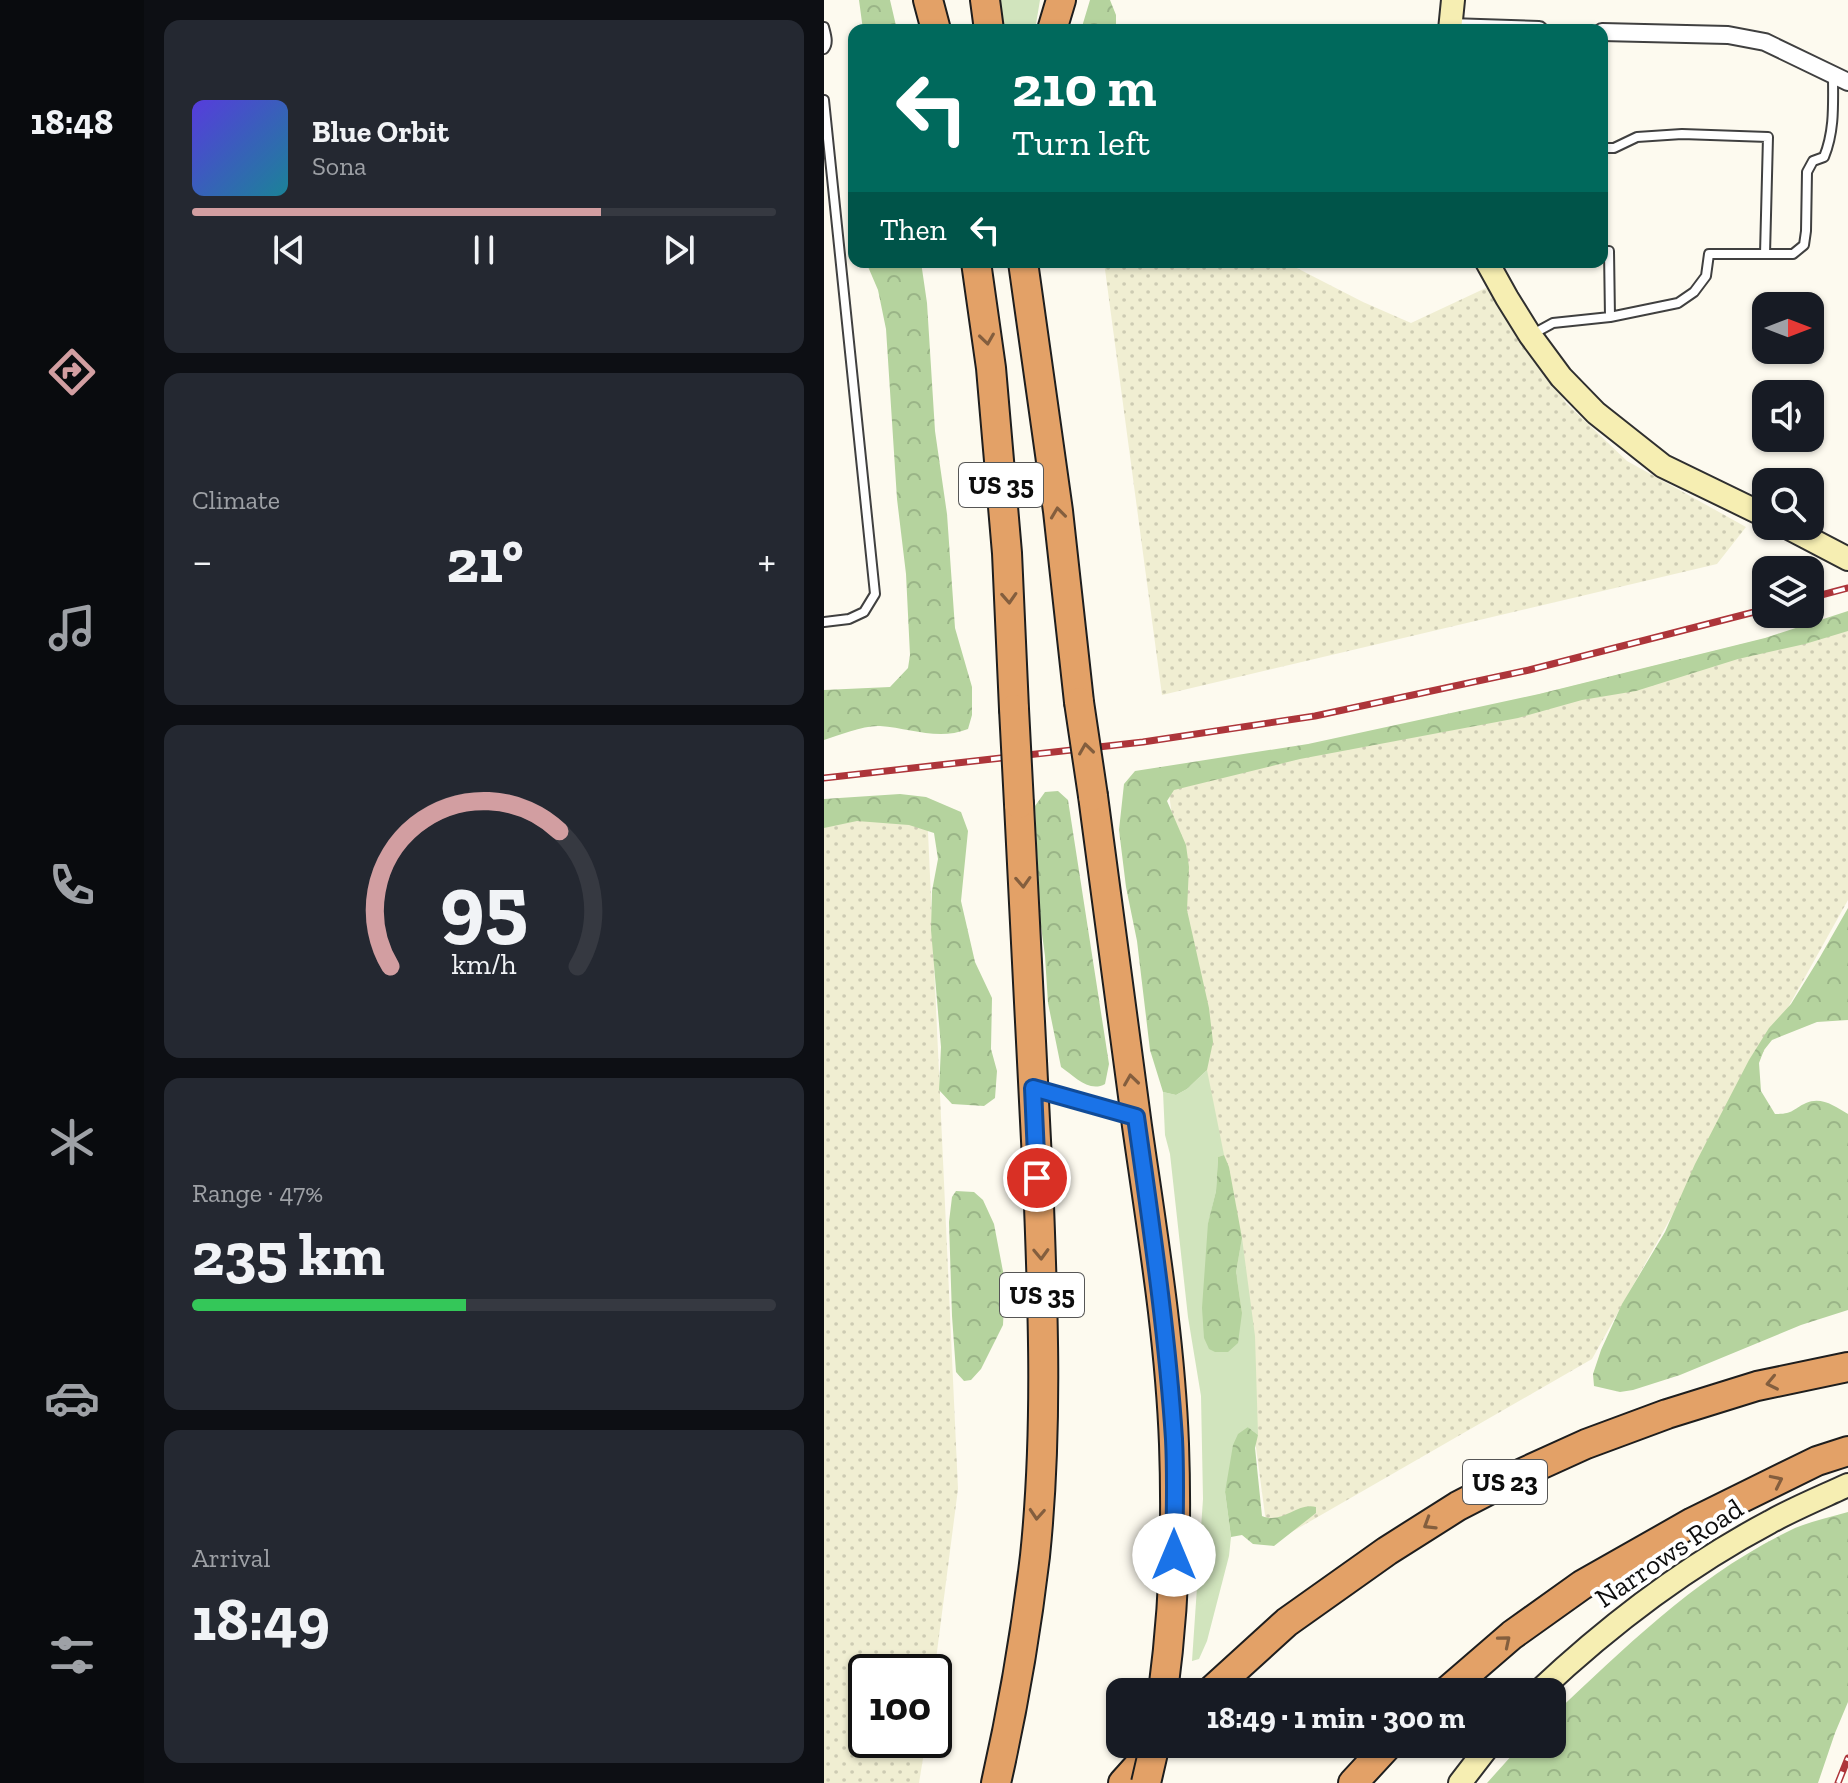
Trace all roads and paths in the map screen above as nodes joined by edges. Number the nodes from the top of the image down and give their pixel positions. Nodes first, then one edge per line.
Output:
1 (928, 0) edge
2 (941, 0) edge
3 (985, 0) edge
4 (1061, 0) edge
5 (1453, 0) edge
6 (934, 24) edge
7 (944, 24) edge
8 (988, 24) edge
9 (1054, 24) edge
10 (1451, 24) edge
11 (824, 27) edge
12 (1608, 32) edge
13 (824, 49) edge
14 (1841, 78) edge
15 (824, 100) edge
16 (1608, 148) edge
17 (1608, 251) edge
18 (1765, 254) junction
19 (977, 268) edge
20 (1024, 268) edge
21 (1031, 268) edge
22 (1490, 268) edge
23 (1031, 312) junction
24 (1610, 317) junction
25 (1530, 335) junction
26 (1752, 509) edge
27 (1812, 540) edge
28 (1848, 559) edge
29 (824, 622) edge
30 (1033, 1088) junction
31 (1136, 1117) junction
32 (1848, 1367) edge
33 (1848, 1451) edge
34 (1848, 1485) edge
35 (1165, 1678) edge
36 (1225, 1678) edge
37 (1462, 1678) edge
38 (1553, 1678) edge
39 (1144, 1758) edge
40 (1152, 1758) edge
41 (1376, 1758) edge
42 (1479, 1758) edge
43 (996, 1783) edge
44 (1123, 1783) edge
45 (1146, 1783) edge
46 (1353, 1783) edge
47 (1460, 1783) edge

1 - 6 highway
2 - 7 highway
3 - 8 highway
4 - 9 highway
5 - 10 street
11 - 13 lane
12 - 14 street
14 - 18 lane
15 - 29 lane
16 - 18 lane
17 - 24 lane
18 - 24 lane
19 -> 30 highway, US 35, bridge
20 - 23 highway, US 35
21 - 23 highway
22 - 25 street
31 -> 23 highway, US 35, bridge
24 - 25 lane
25 - 26 street
27 - 28 street
30 - 31 lane
30 -> 43 highway, US 35
31 - 35 highway, US 35
32 -> 36 highway, US 23
37 -> 33 highway
34 - 38 street, Narrows Road
39 - 44 highway
40 - 45 highway, bridge
41 - 46 highway
42 - 47 street

